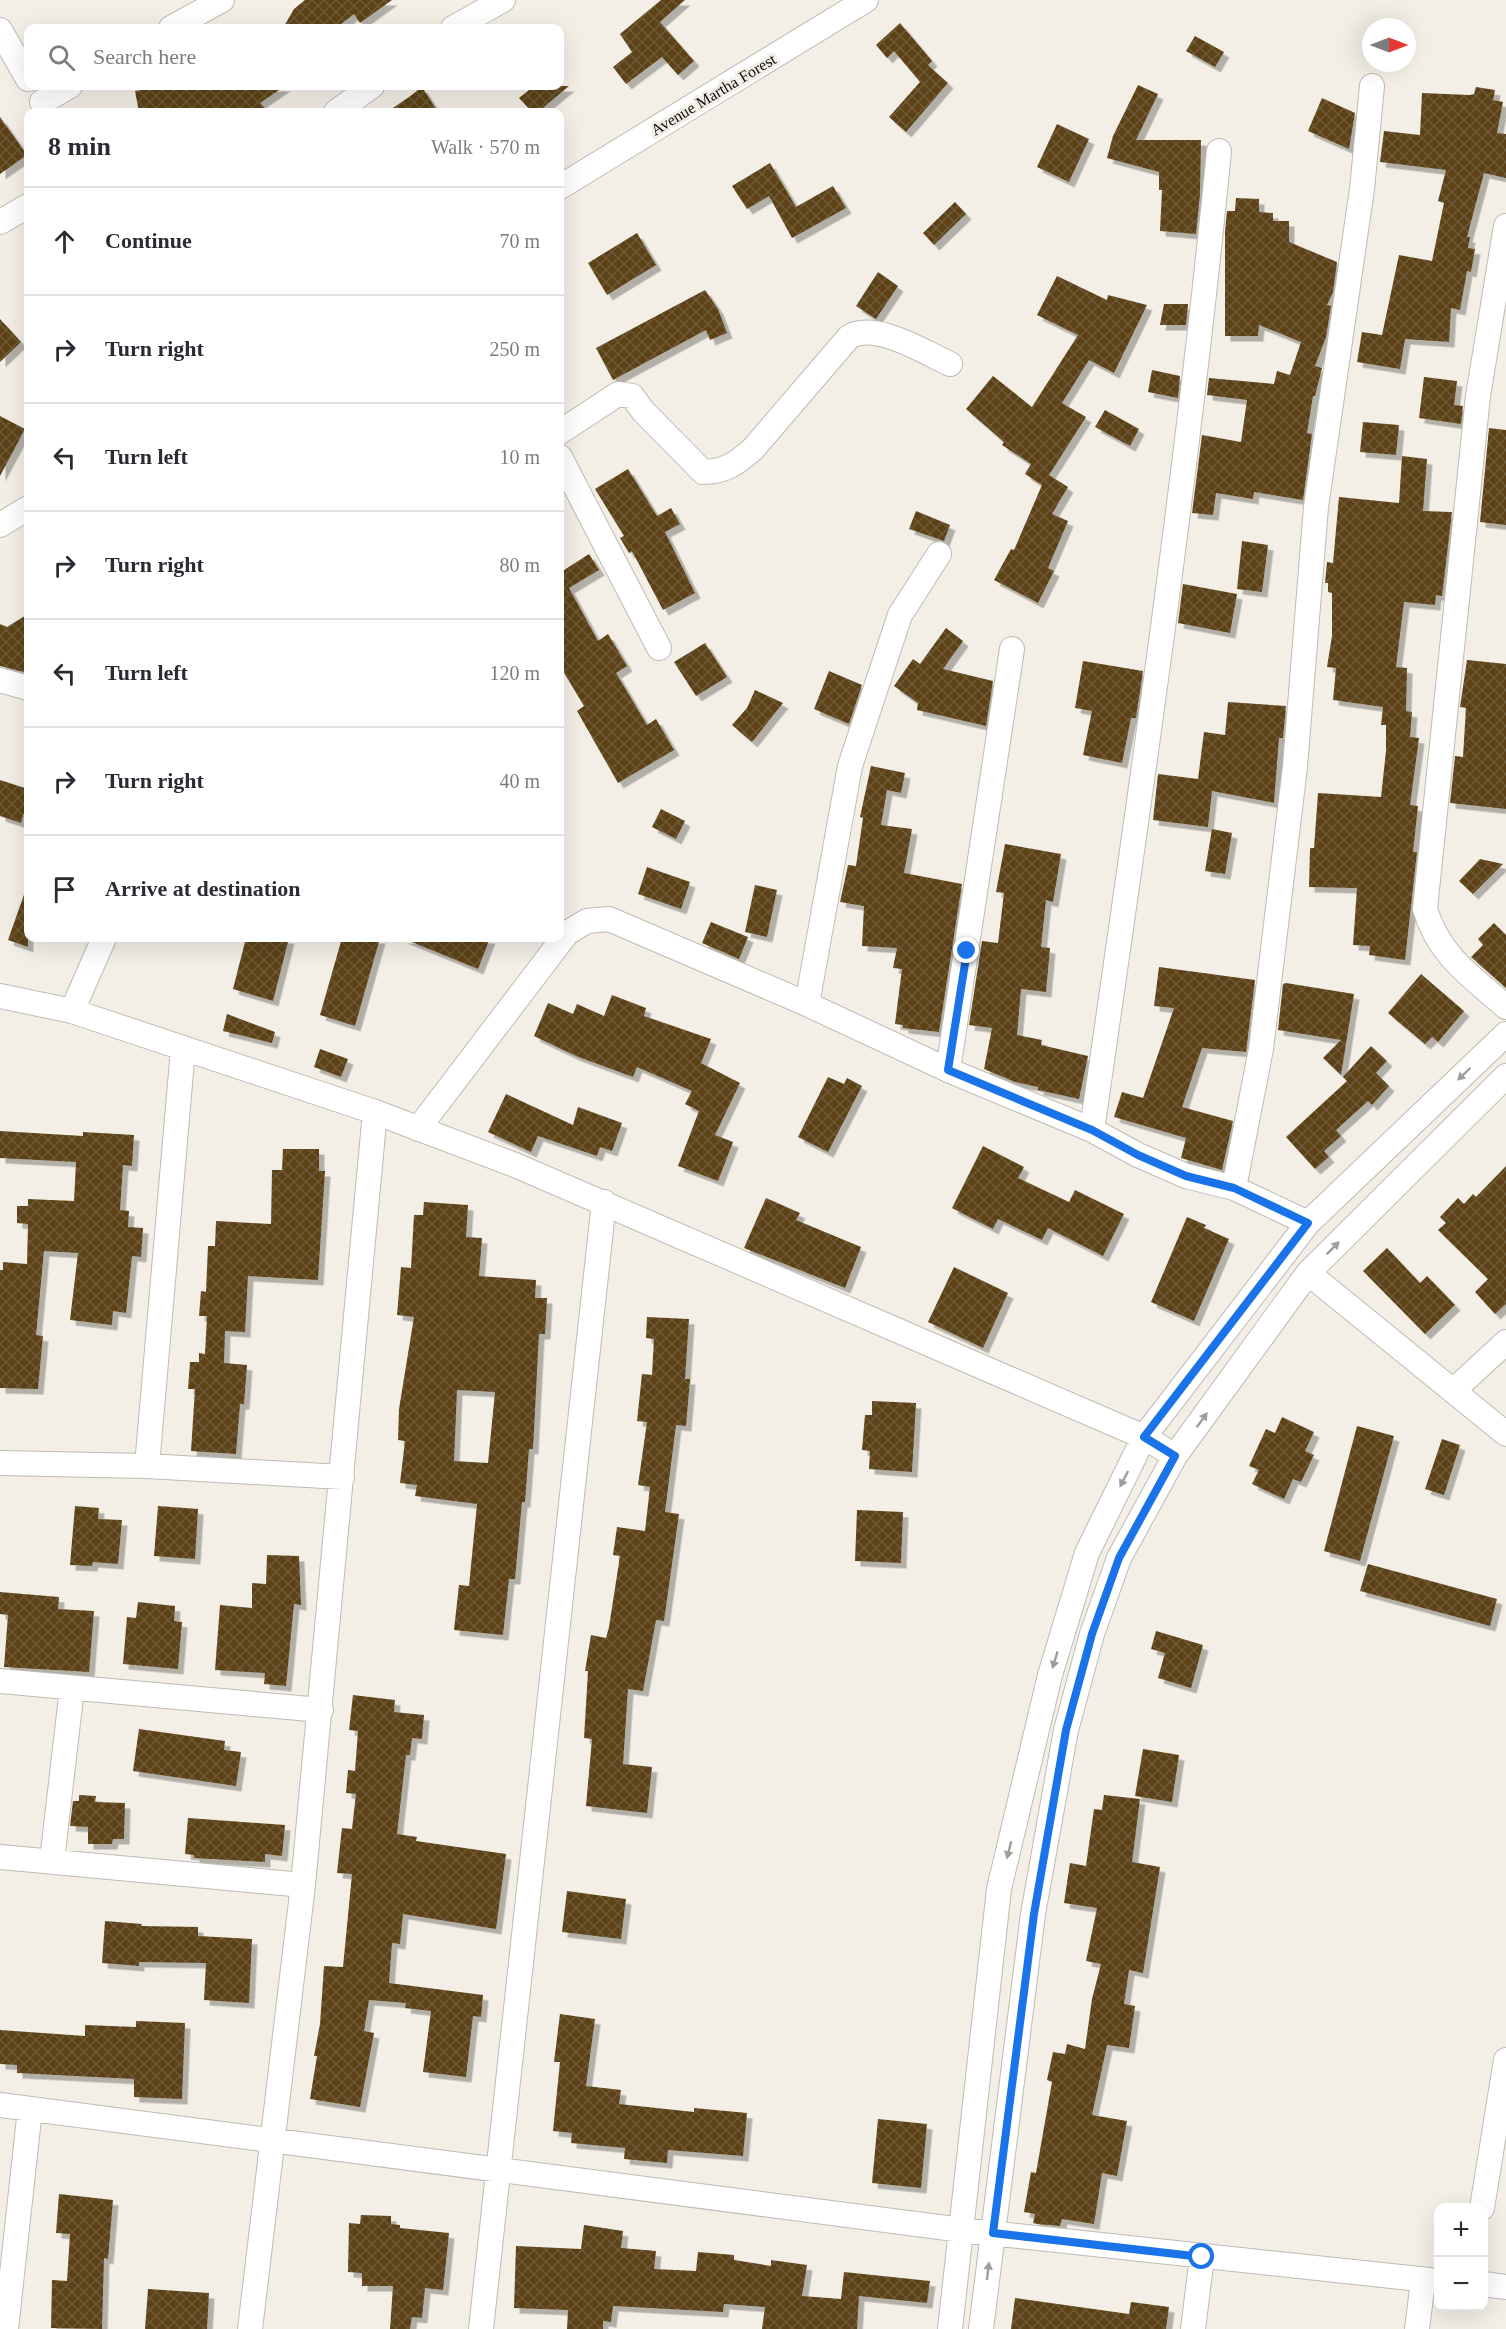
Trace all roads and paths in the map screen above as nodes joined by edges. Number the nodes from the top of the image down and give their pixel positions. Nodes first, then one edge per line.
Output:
1 (222, 0) edge
2 (503, 0) edge
3 (866, 0) edge
4 (178, 24) edge
5 (460, 24) edge
6 (0, 30) edge
7 (24, 72) edge
8 (1372, 86) dead end
9 (62, 90) edge
10 (366, 90) edge
11 (41, 100) edge
12 (342, 108) edge
13 (1219, 151) dead end
14 (564, 185) edge
15 (24, 208) edge
16 (0, 222) edge
17 (1506, 226) edge
18 (950, 364) dead end
19 (564, 429) edge
20 (564, 465) edge
21 (24, 510) edge
22 (0, 525) edge
23 (939, 554) dead end
24 (659, 648) dead end
25 (1012, 649) dead end
26 (0, 680) edge
27 (24, 687) edge
28 (564, 937) edge
29 (102, 942) edge
30 (560, 942) edge
31 (0, 996) edge
32 (807, 1004) junction
33 (1506, 1007) edge
34 (72, 1011) junction
35 (1506, 1034) edge
36 (183, 1049) junction
37 (948, 1070) junction
38 (1506, 1076) edge
39 (375, 1112) junction
40 (418, 1129) junction
41 (1092, 1130) junction
42 (1234, 1188) junction
43 (604, 1202) junction
44 (1308, 1223) junction
45 (1308, 1273) junction
46 (1506, 1342) edge
47 (1453, 1391) junction
48 (1506, 1434) edge
49 (1144, 1437) junction
50 (1175, 1456) junction
51 (0, 1463) edge
52 (147, 1466) junction
53 (342, 1477) junction
54 (0, 1681) edge
55 (72, 1688) junction
56 (321, 1710) junction
57 (0, 1857) edge
58 (52, 1862) junction
59 (303, 1885) junction
60 (1506, 2060) edge
61 (0, 2105) edge
62 (30, 2109) junction
63 (274, 2140) junction
64 (500, 2169) junction
65 (1483, 2203) edge
66 (962, 2230) junction
67 (993, 2233) junction
68 (1202, 2257) junction
69 (1431, 2281) edge
70 (1488, 2285) edge
71 (1506, 2287) edge
72 (6, 2329) edge
73 (250, 2329) edge
74 (481, 2329) edge
75 (950, 2329) edge
76 (981, 2329) edge
77 (1193, 2329) edge
78 (1417, 2329) edge

1 - 4 street
2 - 5 street
3 - 14 street, Avenue Martha Forest
6 - 7 street
8 - 42 street
9 - 11 street
10 - 12 street
13 - 41 street
15 - 16 street
17 - 33 street
18 - 19 street
20 - 24 street
21 - 22 street
23 - 32 street
25 - 37 street
26 - 27 street
28 - 32 street
29 - 34 street
30 - 40 street
31 - 34 street
32 - 37 street
34 - 36 street
35 -> 44 street
36 - 39 street
36 - 52 street
37 - 41 street
45 -> 38 street
39 - 40 street
39 - 53 street
40 - 43 street
41 - 42 street
42 - 44 street
43 - 49 street
43 - 64 street
44 - 49 street
45 - 47 street
50 -> 45 street
46 - 47 street
47 - 48 street
49 - 50 street
49 -> 66 street
50 - 67 street
51 - 52 street
52 - 53 street
53 - 56 street
54 - 55 street
55 - 56 street
55 - 58 street
56 - 59 street
57 - 58 street
58 - 59 street
59 - 63 street
60 - 65 street
61 - 62 street
62 - 63 street
62 - 72 street
63 - 64 street
63 - 73 street
64 - 66 street
64 - 74 street
66 - 67 street
66 - 75 street
67 - 68 street
76 -> 67 street
68 - 69 street
68 - 77 street
69 - 78 street
70 - 71 street

